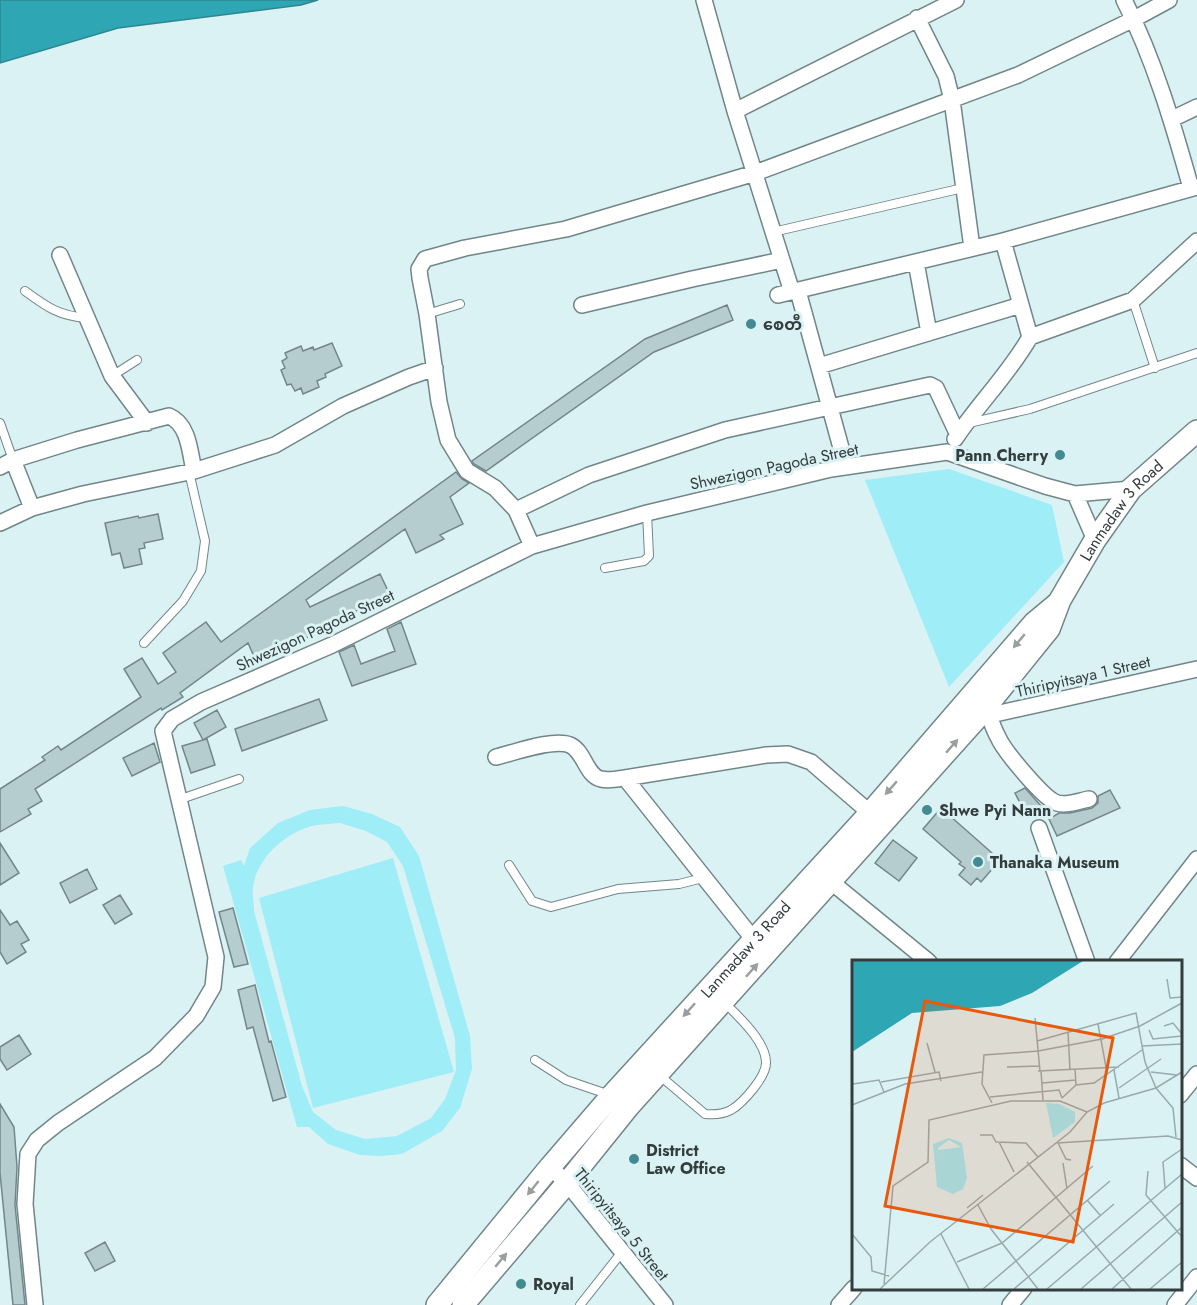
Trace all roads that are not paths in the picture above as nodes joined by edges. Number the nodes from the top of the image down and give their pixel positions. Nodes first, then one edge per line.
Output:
1 (704, 0) edge
2 (956, 0) edge
3 (1124, 0) edge
4 (1169, 0) edge
5 (917, 18) junction
6 (1134, 19) junction
7 (952, 100) junction
8 (1197, 107) edge
9 (735, 111) junction
10 (1172, 119) junction
11 (755, 173) junction
12 (1194, 187) edge
13 (963, 189) junction
14 (773, 232) junction
15 (1003, 241) junction
16 (1197, 241) edge
17 (972, 248) junction
18 (60, 255) dead end
19 (782, 260) junction
20 (916, 262) junction
21 (25, 291) dead end
22 (789, 293) junction
23 (1133, 300) junction
24 (460, 304) dead end
25 (582, 305) dead end
26 (1021, 305) junction
27 (427, 314) junction
28 (87, 318) junction
29 (929, 333) junction
30 (1030, 337) junction
31 (1197, 353) edge
32 (136, 360) dead end
33 (819, 366) junction
34 (435, 368) junction
35 (1155, 368) junction
36 (112, 376) junction
37 (830, 406) junction
38 (0, 423) edge
39 (147, 423) junction
40 (962, 429) junction
41 (1197, 431) edge
42 (947, 452) junction
43 (7, 463) edge
44 (846, 466) junction
45 (191, 472) junction
46 (1131, 489) junction
47 (1075, 494) junction
48 (32, 508) junction
49 (516, 510) junction
50 (647, 513) junction
51 (0, 523) edge
52 (1095, 540) junction
53 (532, 546) junction
54 (605, 568) dead end
55 (1060, 600) junction
56 (144, 643) dead end
57 (1197, 669) edge
58 (983, 717) junction
59 (496, 757) dead end
60 (625, 778) junction
61 (240, 779) dead end
62 (1089, 799) dead end
63 (178, 800) junction
64 (876, 819) junction
65 (1039, 828) dead end
66 (1197, 859) edge
67 (509, 866) dead end
68 (825, 876) junction
69 (703, 878) junction
70 (753, 940) junction
71 (926, 960) edge
72 (1087, 960) edge
73 (1119, 960) edge
74 (724, 1001) junction
75 (535, 1060) dead end
76 (657, 1074) junction
77 (1197, 1074) edge
78 (1182, 1093) edge
79 (621, 1100) junction
80 (549, 1167) junction
81 (1182, 1167) edge
82 (1197, 1178) edge
83 (567, 1183) junction
84 (622, 1252) junction
85 (1197, 1277) edge
86 (852, 1290) edge
87 (1022, 1290) edge
88 (35, 1305) edge
89 (437, 1305) edge
90 (463, 1305) edge
91 (580, 1305) edge
92 (665, 1305) edge
93 (839, 1305) edge
94 (1010, 1305) edge
95 (1175, 1305) edge

1 - 9 street
2 - 5 street
3 - 6 street
4 - 6 street
5 - 7 street
5 - 9 street
6 - 7 street
6 - 10 street
7 - 11 street
7 - 13 street
8 - 10 street
9 - 11 street
10 - 12 street
11 - 14 street
11 - 27 street
12 - 15 street
13 - 14 lane
13 - 17 street
14 - 19 street
15 - 17 street
15 - 26 street
16 - 23 street
17 - 20 street
18 - 28 street
19 - 22 street
19 - 25 street
20 - 22 street
20 - 29 street
21 - 28 lane
22 - 33 street
23 - 30 street
23 - 35 lane
24 - 27 lane
26 - 29 street
26 - 30 street
27 - 34 street
28 - 36 street
29 - 33 street
30 - 40 street
31 - 35 lane
32 - 36 lane
33 - 37 street
34 - 45 street
34 - 49 street
35 - 40 lane
36 - 39 street
37 - 40 street
37 - 44 street
37 - 49 street
38 - 43 lane
39 - 43 street
39 - 45 street
40 - 42 street
41 - 46 main road, Lanmadaw 3 Road
42 - 44 street, Shwezigon Pagoda Street
42 - 47 street, Shwezigon Pagoda Street
43 - 48 street
44 - 50 street, Shwezigon Pagoda Street
45 - 48 street
45 - 56 lane
46 - 47 street, Shwezigon Pagoda Street
46 - 52 main road, Lanmadaw 3 Road
47 - 52 street
48 - 51 street
49 - 53 street
50 - 53 street, Shwezigon Pagoda Street
50 - 54 lane
52 - 55 main road, Lanmadaw 3 Road
53 - 63 street, Shwezigon Pagoda Street
55 - 58 main road, Lanmadaw 3 Road
55 -> 64 main road, Lanmadaw 3 Road
57 - 58 street, Thiripyitsaya 1 Street
58 - 62 street
64 -> 58 main road, Lanmadaw 3 Road
59 - 60 street
60 - 64 street
60 - 69 street
61 - 63 lane
63 - 88 street, Shwezigon Pagoda Street
64 - 68 main road, Lanmadaw 3 Road
65 - 72 street
66 - 73 street
67 - 69 lane
68 - 70 main road, Lanmadaw 3 Road
68 - 71 street
74 -> 68 main road, Lanmadaw 3 Road
69 - 70 street
70 -> 79 main road, Lanmadaw 3 Road
74 - 76 main road, Lanmadaw 3 Road
74 - 76 lane
75 - 79 lane
76 - 79 main road, Lanmadaw 3 Road
77 - 78 street
79 - 80 main road, Lanmadaw 3 Road
79 - 83 main road, Lanmadaw 3 Road
80 - 83 street, Thiripyitsaya 5 Street
80 -> 89 main road, Lanmadaw 3 Road
81 - 82 street
83 - 84 street, Thiripyitsaya 5 Street
90 -> 83 main road, Lanmadaw 3 Road
84 - 91 lane
84 - 92 street, Thiripyitsaya 5 Street
85 - 95 street
86 - 93 street
87 - 94 street

